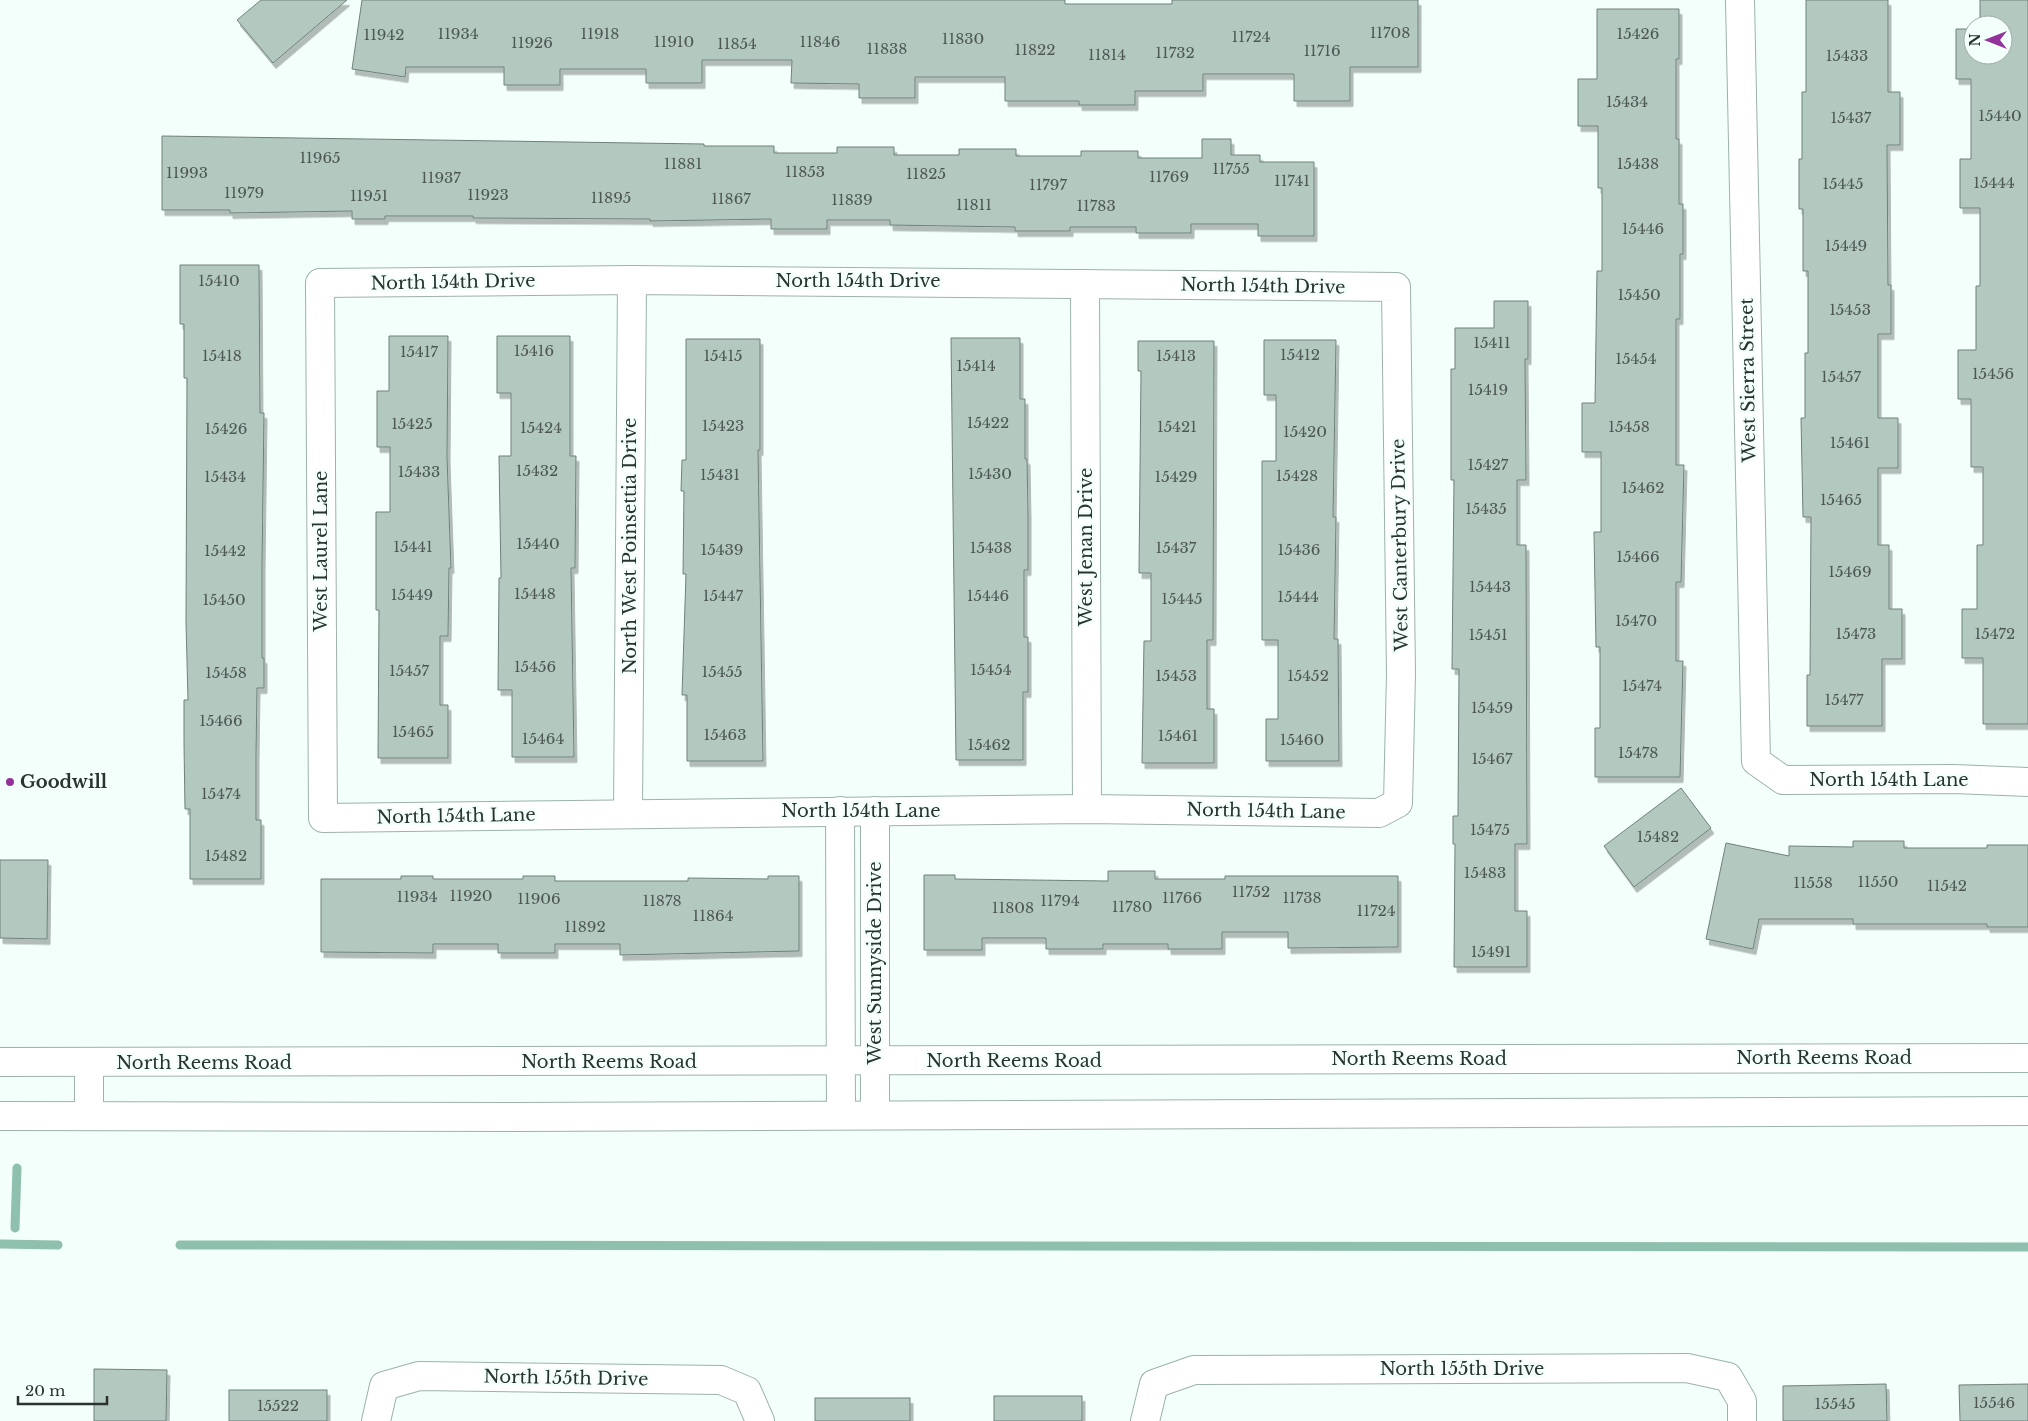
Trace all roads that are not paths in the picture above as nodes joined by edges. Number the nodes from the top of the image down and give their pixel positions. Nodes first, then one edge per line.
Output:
1 (1740, 0) edge
2 (632, 280) junction
3 (320, 283) joint
4 (1085, 284) junction
5 (1396, 288) joint
6 (1756, 761) joint
7 (2028, 782) edge
8 (1398, 803) joint
9 (1087, 809) junction
10 (875, 811) junction
11 (840, 812) junction
12 (628, 813) junction
13 (323, 818) joint
14 (2028, 1058) edge
15 (875, 1061) junction
16 (0, 1062) edge
17 (841, 1062) junction
18 (89, 1063) junction
19 (2028, 1111) edge
20 (841, 1115) junction
21 (875, 1115) junction
22 (0, 1116) edge
23 (89, 1116) junction
24 (376, 1421) edge
25 (760, 1421) edge
26 (1145, 1421) edge
27 (1742, 1421) edge

1 - 6 street, West Sierra Street
2 - 3 street, North 154th Drive
2 - 4 street, North 154th Drive
2 - 12 street, North West Poinsettia Drive
3 - 13 street, West Laurel Lane
4 - 5 street, North 154th Drive
4 - 9 street, West Jenan Drive
5 - 8 street, West Canterbury Drive
6 - 7 street, North 154th Lane
8 - 9 street, North 154th Lane
9 - 10 street, North 154th Lane
10 - 11 street, North 154th Lane
10 - 15 street, West Sunnyside Drive
11 - 12 street, North 154th Lane
11 - 17 street, West Sunnyside Drive
12 - 13 street, North 154th Lane
14 - 15 street, North Reems Road
15 - 17 street, North Reems Road
15 - 21 street, West Sunnyside Drive
16 - 18 street, North Reems Road
17 - 18 street, North Reems Road
17 - 20 street, West Sunnyside Drive
18 - 23 street
19 - 21 street
20 - 21 street
20 - 23 street
22 - 23 street
24 - 25 street, North 155th Drive
26 - 27 street, North 155th Drive

